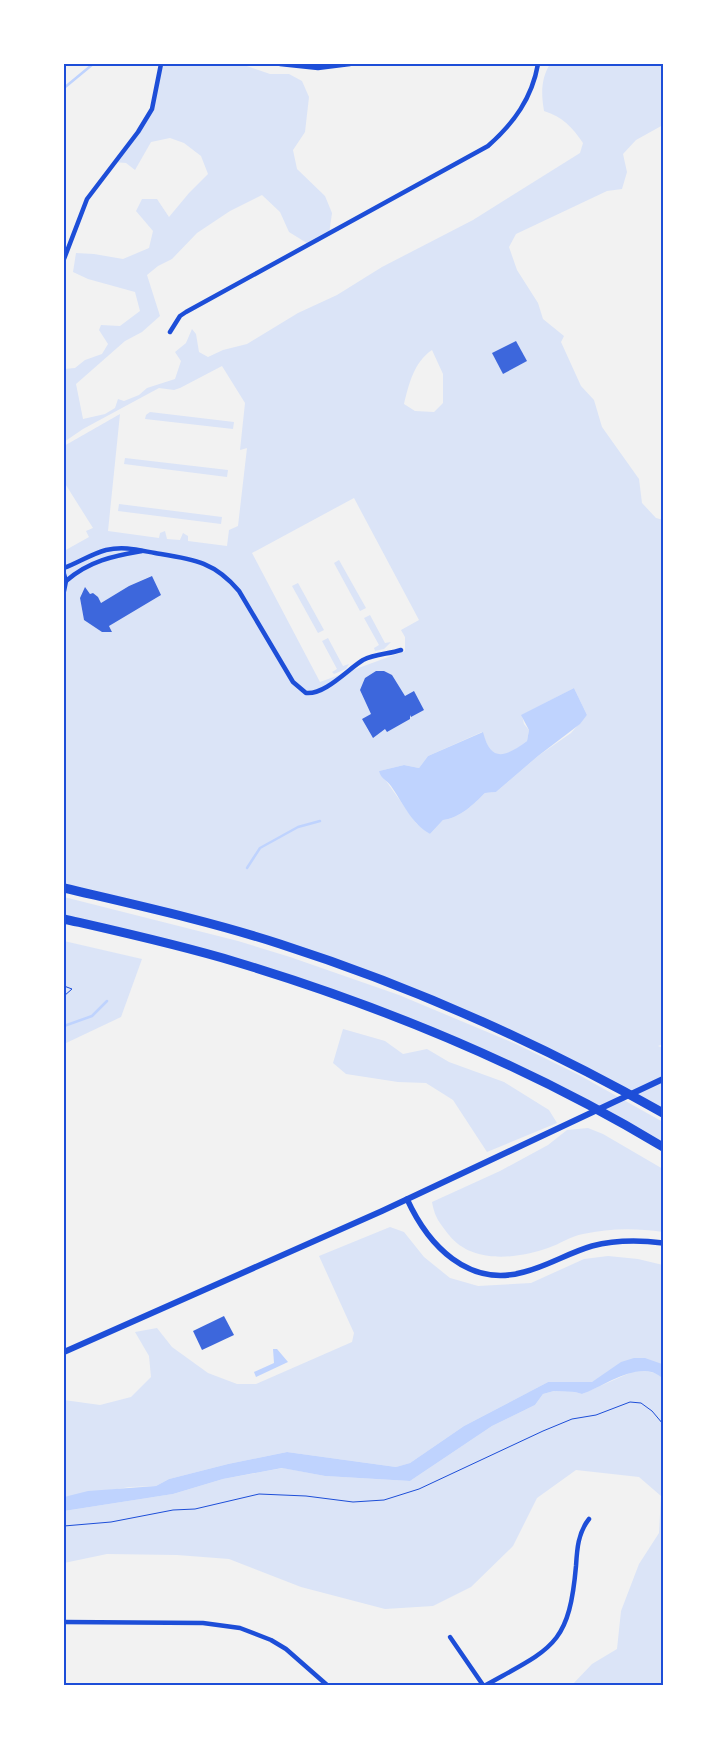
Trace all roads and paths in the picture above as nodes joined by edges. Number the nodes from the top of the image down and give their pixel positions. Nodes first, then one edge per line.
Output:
1 (160, 64) edge
2 (280, 64) edge
3 (350, 64) edge
4 (538, 64) edge
5 (64, 260) edge
6 (170, 332) dead end
7 (143, 551) junction
8 (64, 568) edge
9 (64, 574) edge
10 (66, 581) junction
11 (64, 591) edge
12 (401, 650) dead end
13 (64, 888) edge
14 (64, 919) edge
15 (64, 986) edge
16 (64, 996) edge
17 (663, 1079) edge
18 (663, 1113) edge
19 (663, 1147) edge
20 (407, 1199) junction
21 (663, 1243) edge
22 (64, 1352) edge
23 (663, 1424) edge
24 (589, 1519) dead end
25 (64, 1526) edge
26 (64, 1622) edge
27 (450, 1636) dead end
28 (327, 1685) edge
29 (485, 1685) edge

1 - 5 street
2 - 3 street
4 - 6 street
7 - 8 street
7 - 10 street
7 - 12 street
9 - 10 street
10 - 11 street
13 - 18 highway
14 - 19 highway
15 - 16 path
17 - 20 main road
20 - 21 street
20 - 22 main road
23 - 25 path
24 - 29 street
26 - 28 street
27 - 29 street

